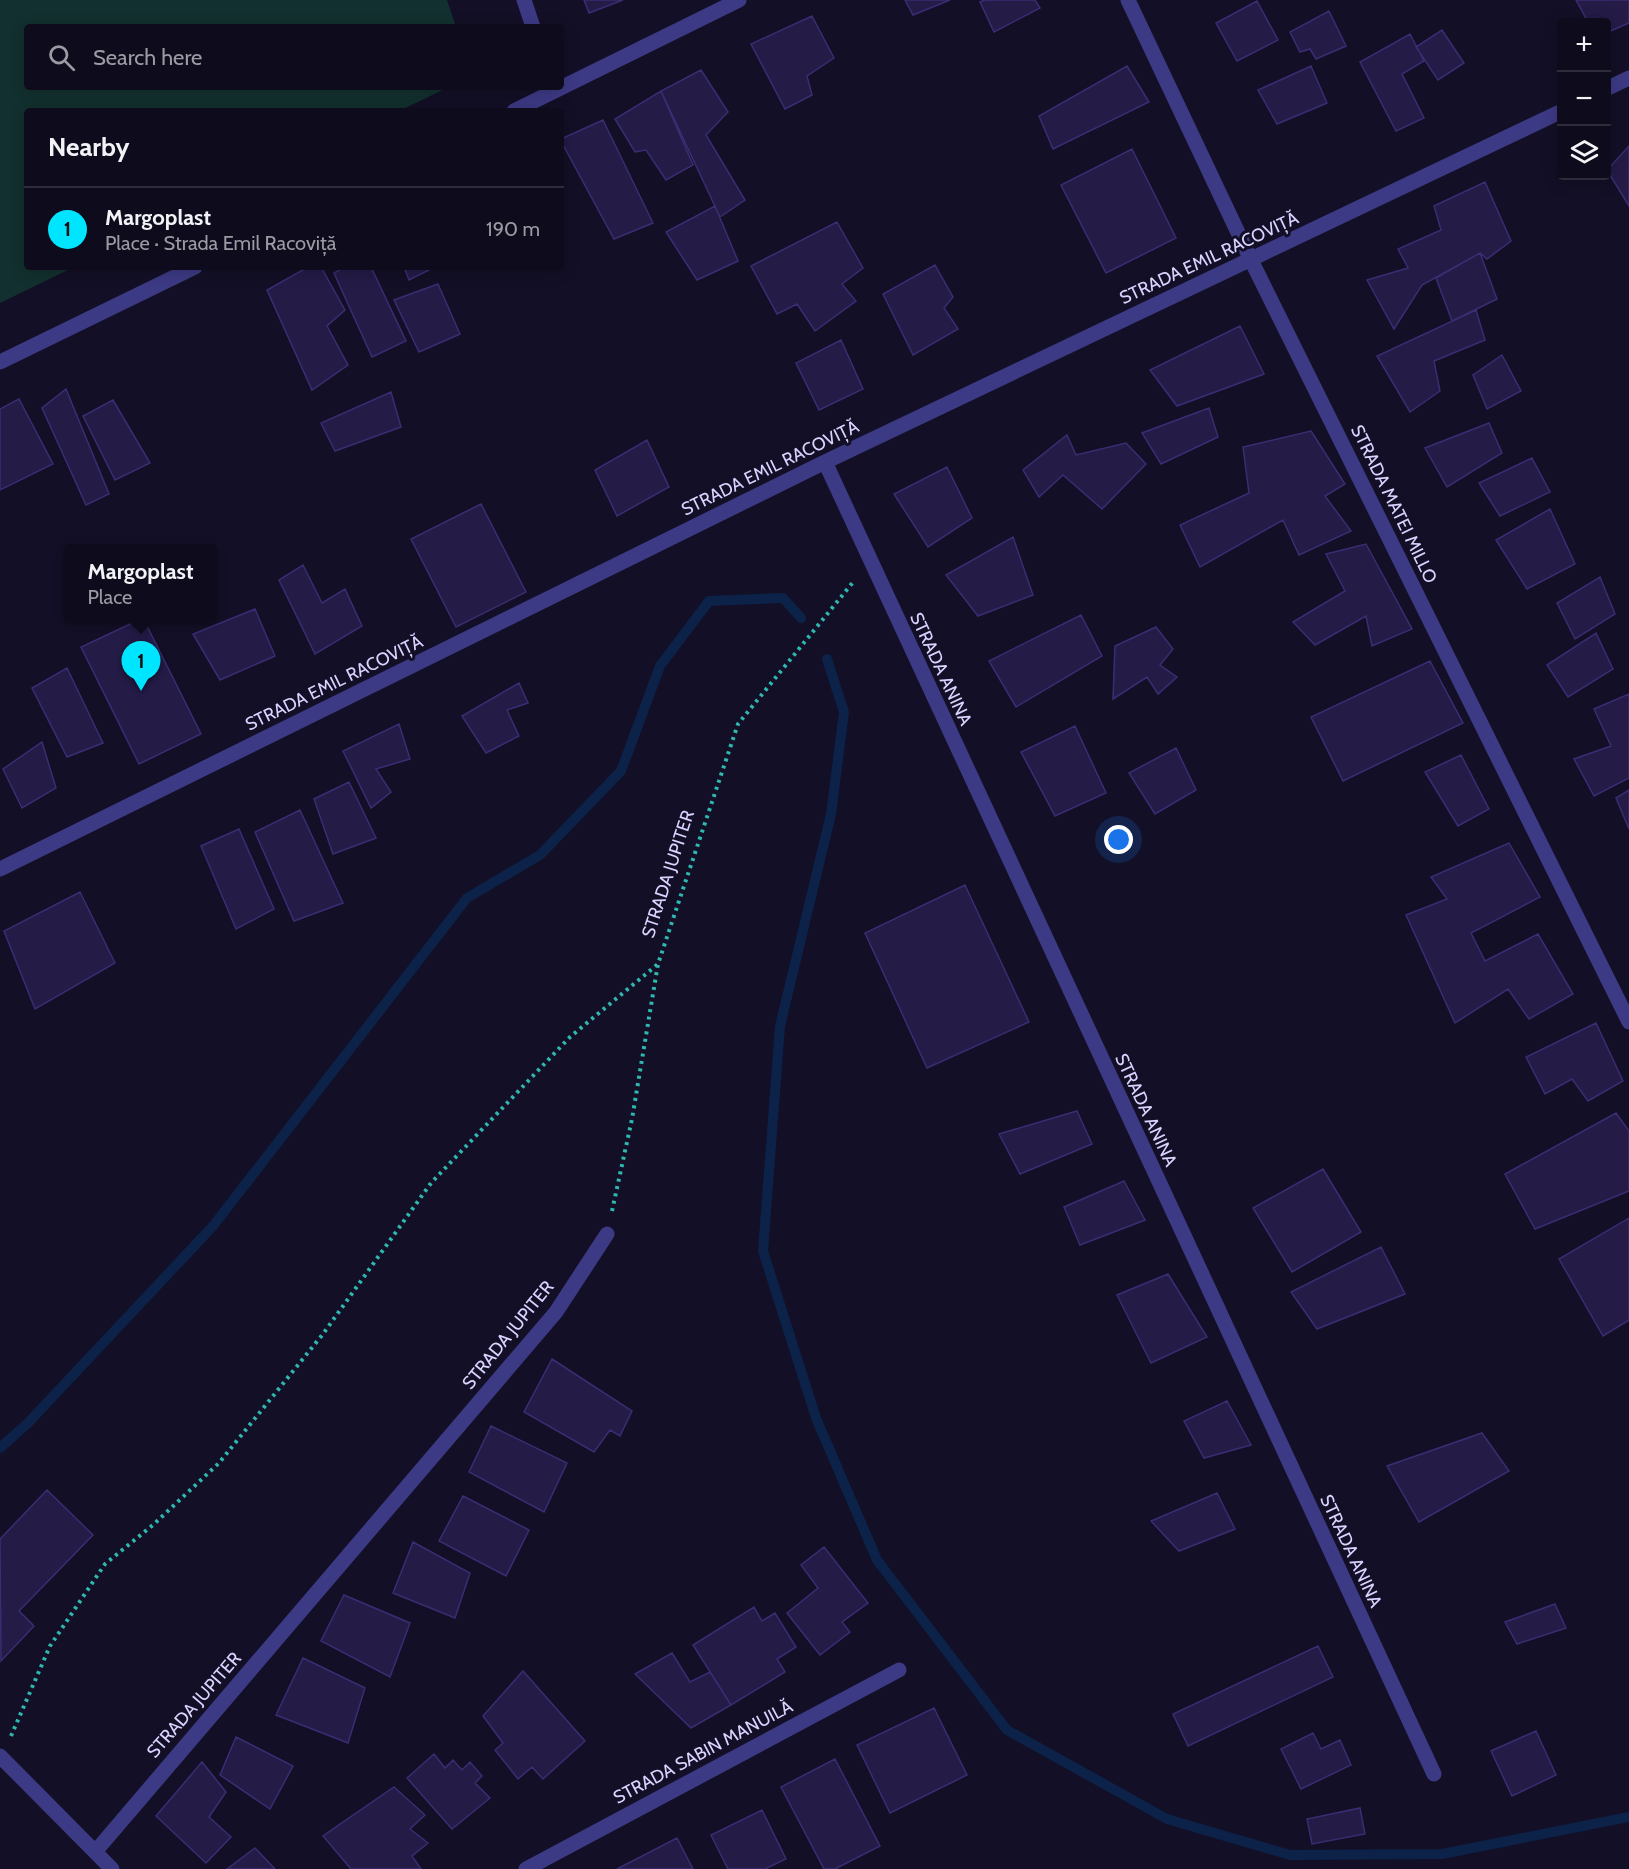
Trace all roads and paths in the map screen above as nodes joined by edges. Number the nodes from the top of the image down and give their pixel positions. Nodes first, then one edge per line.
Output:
1 (524, 0) edge
2 (739, 0) edge
3 (1128, 0) edge
4 (533, 24) edge
5 (1629, 78) edge
6 (564, 85) edge
7 (1611, 87) edge
8 (554, 90) edge
9 (520, 108) edge
10 (1557, 113) edge
11 (1251, 260) junction
12 (189, 270) edge
13 (0, 362) edge
14 (825, 462) junction
15 (870, 562) junction
16 (0, 869) edge
17 (658, 964) junction
18 (1629, 1022) edge
19 (607, 1234) joint
20 (899, 1670) dead end
21 (1, 1756) edge
22 (1434, 1774) dead end
23 (95, 1851) junction
24 (112, 1869) edge
25 (526, 1869) edge

1 - 4 street
2 - 6 street
3 - 11 street, STRADA MATEI MILLO
5 - 7 street
8 - 9 street
10 - 11 street, STRADA EMIL RACOVIȚĂ
11 - 14 street, STRADA EMIL RACOVIȚĂ
11 - 18 street, STRADA MATEI MILLO
12 - 13 street
14 - 15 street, STRADA ANINA
14 - 16 street, STRADA EMIL RACOVIȚĂ
15 - 17 path, STRADA JUPITER
15 - 22 street, STRADA ANINA
17 - 19 path, STRADA JUPITER
17 - 21 path
19 - 23 street, STRADA JUPITER
20 - 25 street, STRADA SABIN MANUILĂ
21 - 23 street
23 - 24 street

